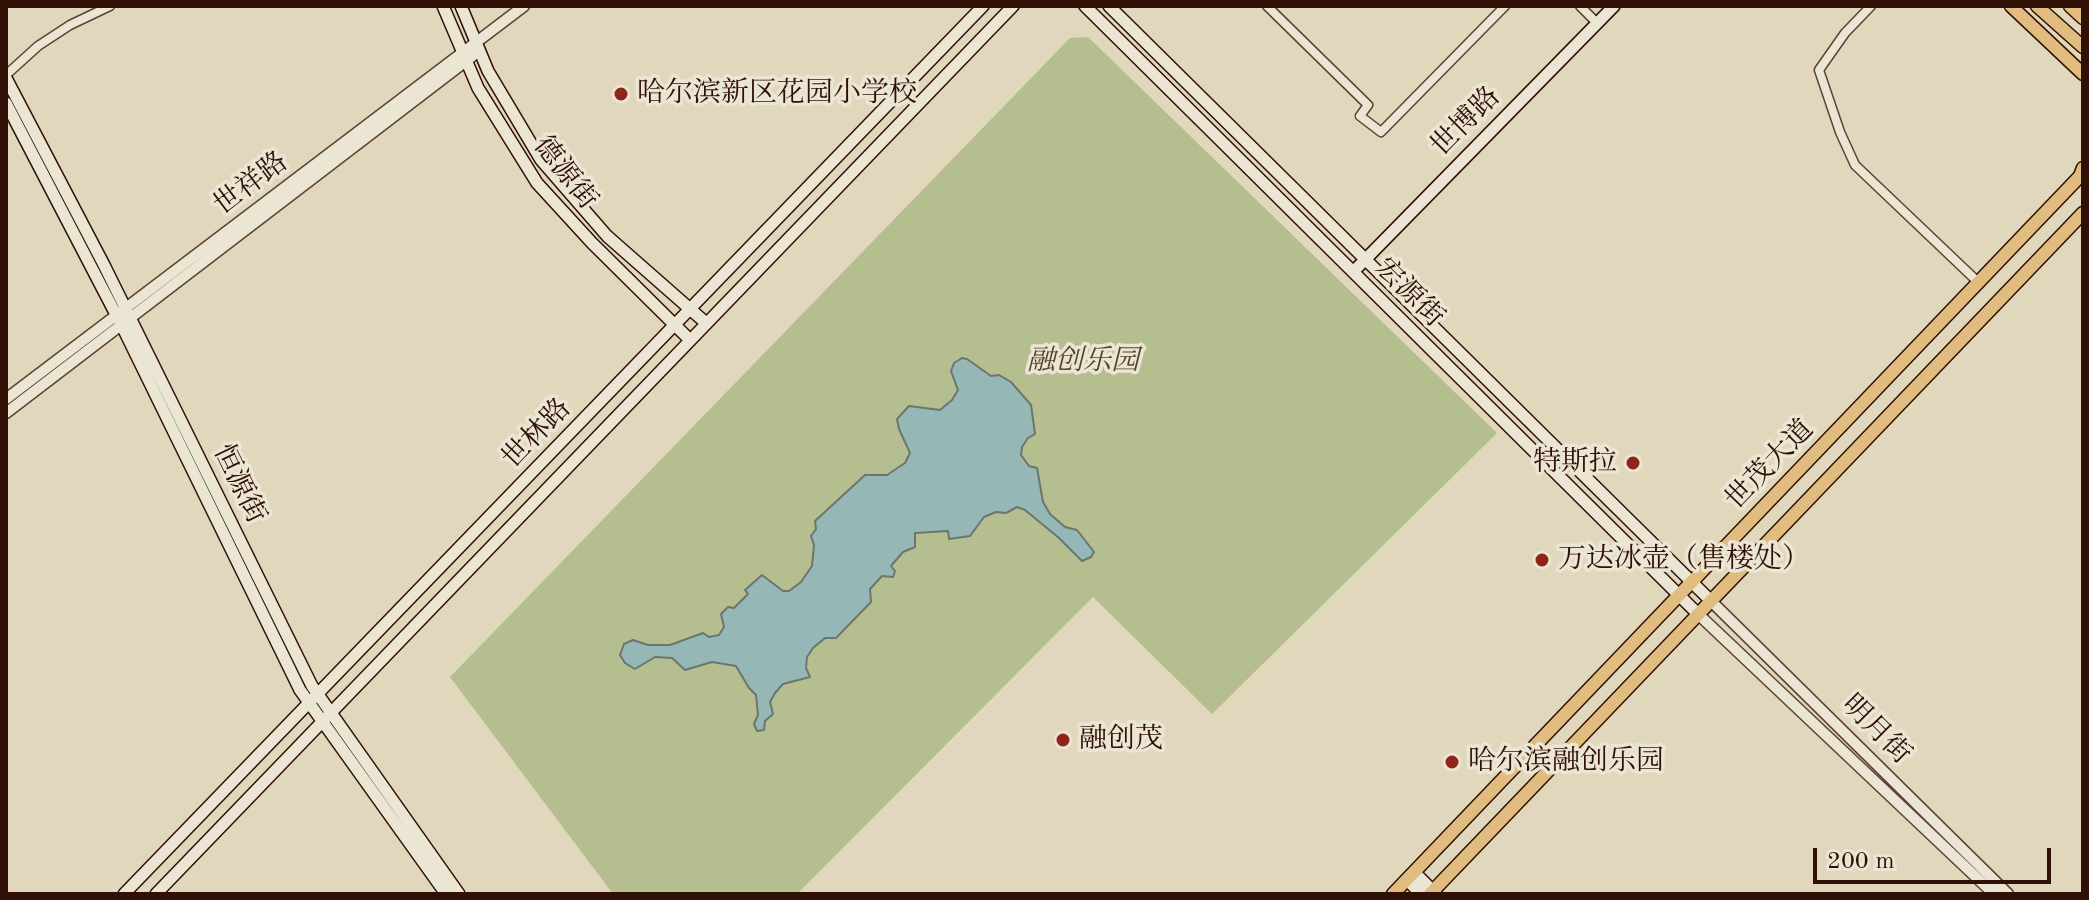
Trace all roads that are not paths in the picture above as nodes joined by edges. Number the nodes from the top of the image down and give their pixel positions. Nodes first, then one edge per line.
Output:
1 (110, 6) edge
2 (443, 6) edge
3 (461, 6) edge
4 (524, 6) edge
5 (983, 6) edge
6 (1013, 6) edge
7 (1085, 6) edge
8 (1109, 6) edge
9 (1267, 6) edge
10 (1505, 6) edge
11 (1580, 6) edge
12 (1605, 6) edge
13 (1614, 6) edge
14 (1871, 6) edge
15 (2011, 6) edge
16 (2037, 6) edge
17 (2070, 6) edge
18 (2083, 18) edge
19 (1593, 19) junction
20 (477, 47) junction
21 (2083, 47) edge
22 (464, 57) junction
23 (2081, 74) edge
24 (6, 76) edge
25 (6, 103) edge
26 (2082, 172) edge
27 (2083, 213) edge
28 (1362, 256) junction
29 (1350, 269) junction
30 (1978, 282) junction
31 (690, 309) junction
32 (124, 317) junction
33 (706, 323) junction
34 (674, 326) junction
35 (690, 340) junction
36 (6, 399) edge
37 (6, 413) edge
38 (1692, 582) junction
39 (1679, 595) junction
40 (1711, 601) junction
41 (1698, 614) junction
42 (314, 699) junction
43 (326, 717) junction
44 (1410, 876) junction
45 (1430, 893) edge
46 (124, 894) edge
47 (156, 894) edge
48 (446, 894) edge
49 (459, 894) edge
50 (1393, 894) edge
51 (1994, 894) edge
52 (2008, 894) edge

1 - 24 street
2 - 22 main road, 德源街
3 - 20 main road, 德源街
4 - 20 street, 世祥路
5 - 31 main road, 世林路
6 - 33 main road, 世林路
7 - 29 main road, 宏源街
8 - 28 main road, 宏源街
9 - 10 street
11 - 19 street
12 - 19 main road, 世博路
13 - 28 main road, 世博路
14 - 30 street
15 - 23 main road
16 - 21 main road
17 - 18 main road
19 - 28 main road, 世博路
20 - 22 street, 世祥路
20 - 31 main road, 德源街
22 - 32 street, 世祥路
22 - 34 main road, 德源街
24 - 32 main road, 恒源街
25 - 32 main road, 恒源街
26 - 30 main road, 世茂大道
27 - 40 main road, 世茂大道
28 - 29 main road, 世博路
28 - 38 main road, 宏源街
29 - 39 main road, 宏源街
30 - 38 main road, 世茂大道
31 - 33 main road, 德源街
31 - 34 main road, 世林路
32 - 36 street, 世祥路
32 - 37 street, 世祥路
32 - 42 main road, 恒源街
33 - 35 main road, 世林路
34 - 35 main road, 德源街
34 - 42 main road, 世林路
35 - 43 main road, 世林路
38 - 39 main road, 世茂大道
38 - 40 main road, 宏源街
39 - 41 main road, 宏源街
39 - 44 main road, 世茂大道
40 - 41 main road, 世茂大道
40 - 52 street, 明月街
41 - 45 main road, 世茂大道
41 - 51 street, 明月街
42 - 43 main road, 恒源街
42 - 46 main road, 世林路
43 - 47 main road, 世林路
43 - 48 main road, 恒源街
43 - 49 main road, 恒源街
44 - 45 main road
44 - 50 main road, 世茂大道

